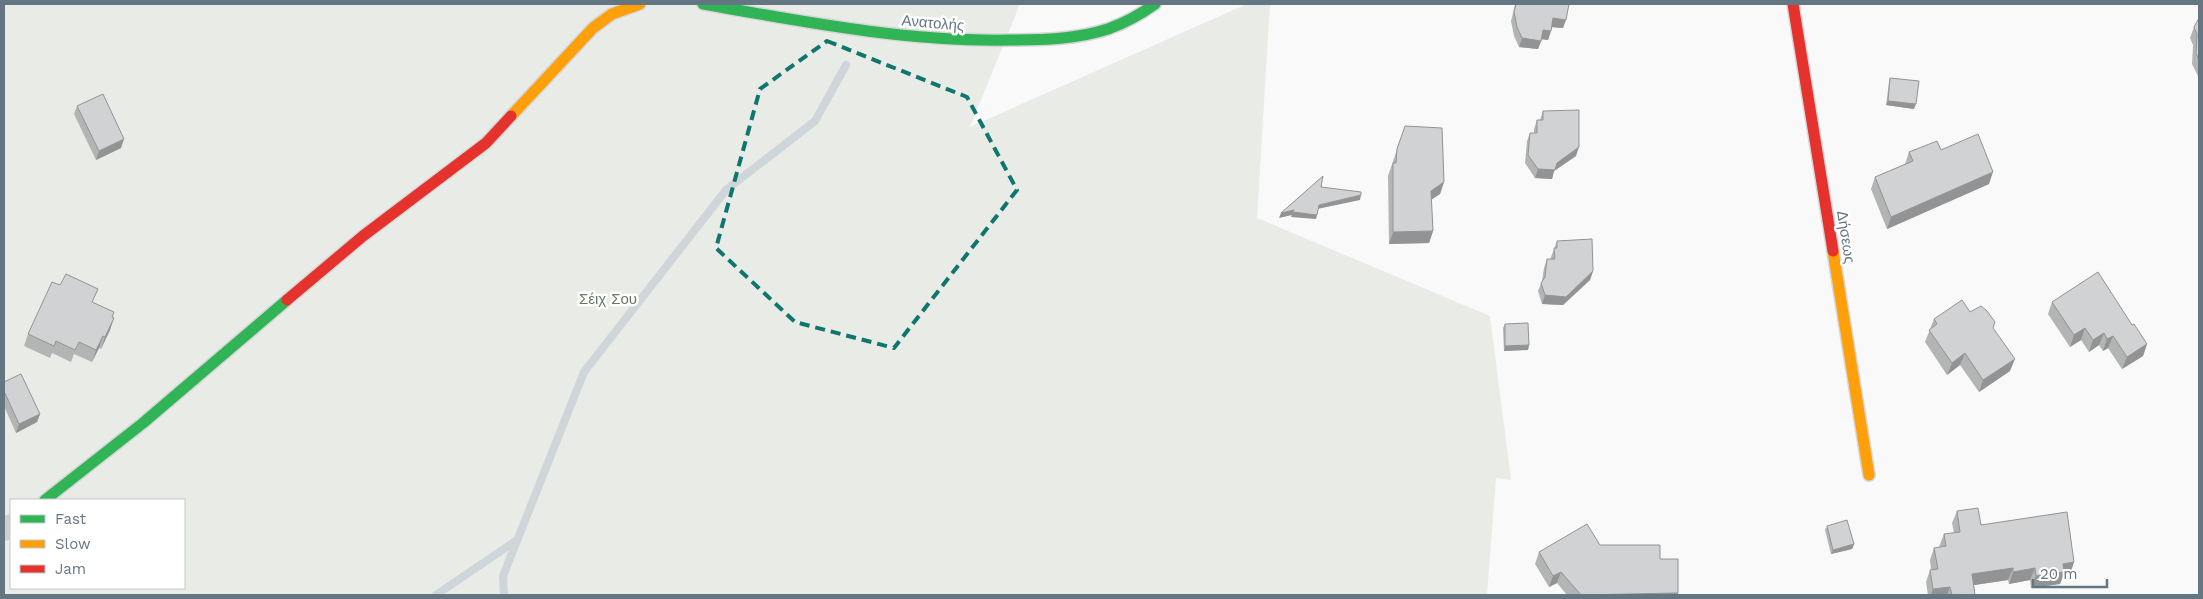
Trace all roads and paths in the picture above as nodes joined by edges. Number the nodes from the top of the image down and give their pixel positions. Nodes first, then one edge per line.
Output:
1 (640, 4) edge
2 (703, 4) edge
3 (1155, 4) edge
4 (1793, 4) edge
5 (1869, 476) dead end
6 (46, 499) edge

1 - 6 street
2 - 3 street, Ανατολής
4 - 5 street, Δήσεως

